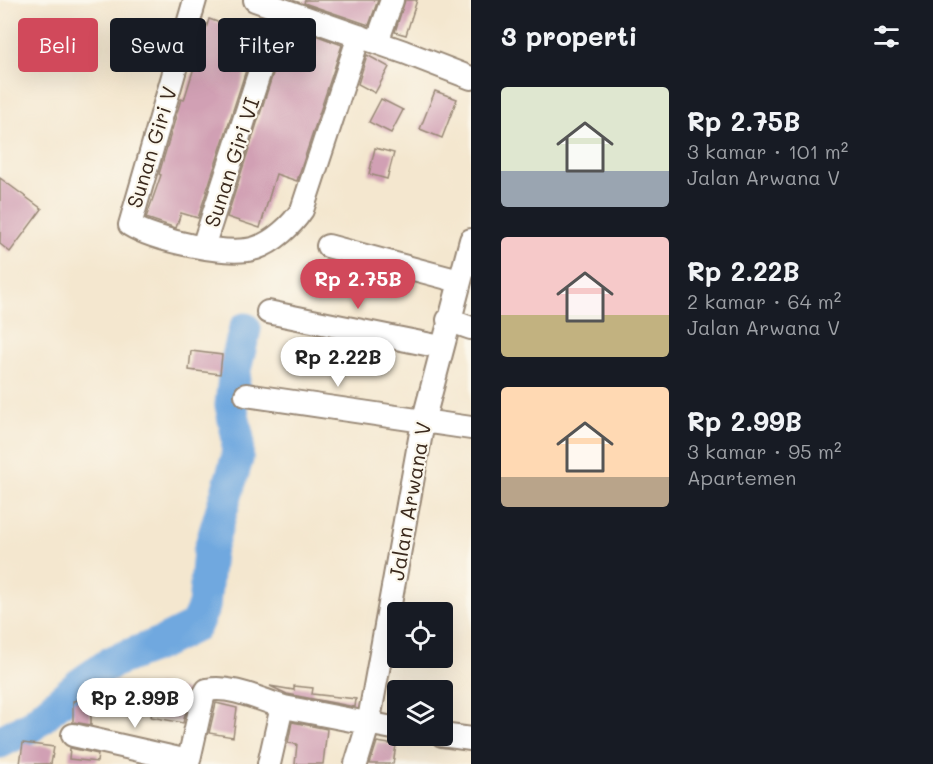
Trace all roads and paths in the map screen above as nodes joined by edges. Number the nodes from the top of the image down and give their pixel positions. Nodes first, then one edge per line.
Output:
1 (195, 0) edge
2 (255, 0) edge
3 (392, 0) edge
4 (280, 9) junction
5 (371, 40) junction
6 (471, 78) edge
7 (471, 240) edge
8 (328, 246) dead end
9 (203, 247) junction
10 (459, 281) junction
11 (268, 312) dead end
12 (448, 320) junction
13 (471, 328) edge
14 (441, 347) junction
15 (246, 395) dead end
16 (423, 422) junction
17 (471, 428) edge
18 (284, 707) junction
19 (369, 724) junction
20 (387, 727) edge
21 (73, 735) dead end
22 (453, 737) edge
23 (471, 739) edge
24 (188, 763) edge
25 (269, 764) edge
26 (356, 764) edge

1 - 9 street, Sunan Giri V
2 - 4 street
3 - 5 street
4 - 5 street
4 - 9 street, Sunan Giri VI
5 - 6 street
5 - 9 street
7 - 10 street, Jalan Arwana V
8 - 10 street
10 - 12 street, Jalan Arwana V
11 - 14 street
12 - 13 street
12 - 14 street, Jalan Arwana V
14 - 16 street, Jalan Arwana V
15 - 16 street
16 - 17 street
16 - 19 street, Jalan Arwana V
18 - 19 street
18 - 24 street
18 - 25 street
19 - 20 street
19 - 26 street, Jalan Arwana V
21 - 24 street
22 - 23 street

